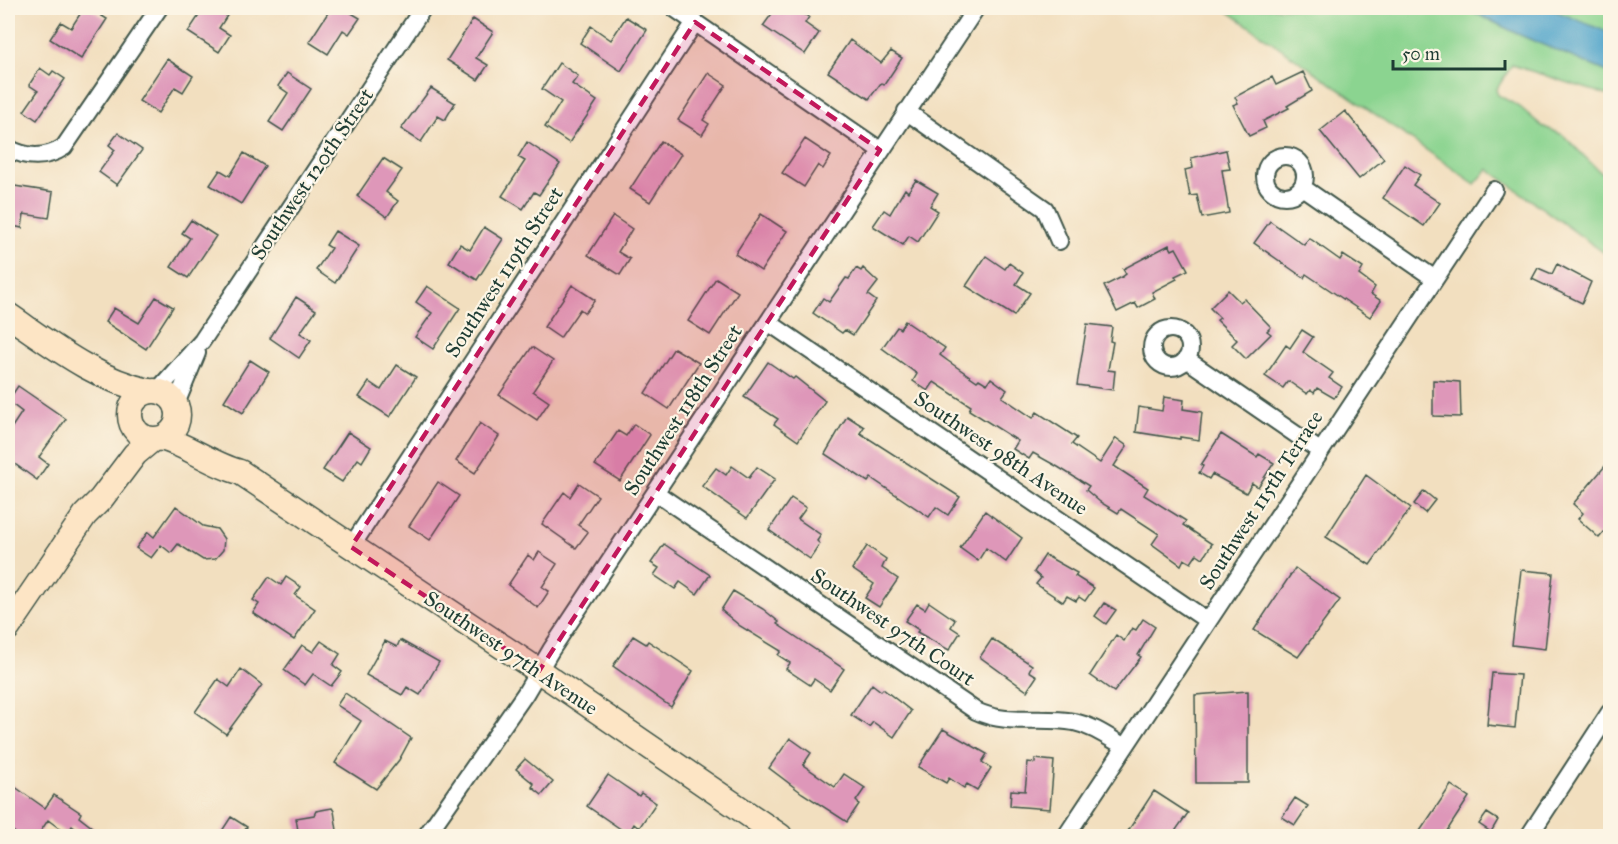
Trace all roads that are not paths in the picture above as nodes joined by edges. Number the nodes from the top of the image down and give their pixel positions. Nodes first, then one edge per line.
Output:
1 (159, 8) edge
2 (423, 8) edge
3 (674, 8) edge
4 (976, 8) edge
5 (695, 22) junction
6 (906, 111) junction
7 (8, 148) edge
8 (880, 150) junction
9 (1302, 187) dead end
10 (1494, 190) dead end
11 (1059, 241) dead end
12 (1435, 279) junction
13 (8, 315) edge
14 (768, 322) junction
15 (1186, 359) dead end
16 (84, 367) junction
17 (165, 400) junction
18 (130, 416) junction
19 (157, 439) junction
20 (1320, 451) junction
21 (240, 472) junction
22 (656, 492) junction
23 (85, 515) junction
24 (351, 547) junction
25 (1208, 621) junction
26 (8, 627) edge
27 (539, 671) junction
28 (1611, 712) edge
29 (1125, 747) junction
30 (426, 836) edge
31 (780, 837) edge
32 (1066, 837) edge
33 (1529, 837) edge

1 - 7 street
2 - 17 street, Southwest 120th Street
3 - 5 street
4 - 6 street, Southwest 118th Street
5 - 8 street
5 - 24 street, Southwest 119th Street
6 - 8 street, Southwest 118th Street
6 - 11 street
8 - 14 street, Southwest 118th Street
9 - 12 street
10 - 12 street, Southwest 115th Terrace
12 - 20 street, Southwest 115th Terrace
13 - 16 street
14 - 22 street, Southwest 118th Street
14 - 25 street, Southwest 98th Avenue
15 - 20 street
16 - 17 street
16 - 18 street
17 - 18 street
17 - 19 street
17 - 21 street, Southwest 97th Avenue
18 - 19 street
18 - 23 street
19 - 21 street, Southwest 97th Avenue
19 - 23 street
20 - 25 street, Southwest 115th Terrace
21 - 24 street, Southwest 97th Avenue
22 - 27 street, Southwest 118th Street
22 - 29 street, Southwest 97th Court
23 - 26 street
24 - 27 street, Southwest 97th Avenue
25 - 29 street, Southwest 115th Terrace
27 - 30 street, Southwest 118th Street
27 - 31 street, Southwest 97th Avenue
28 - 33 street
29 - 32 street, Southwest 115th Terrace

